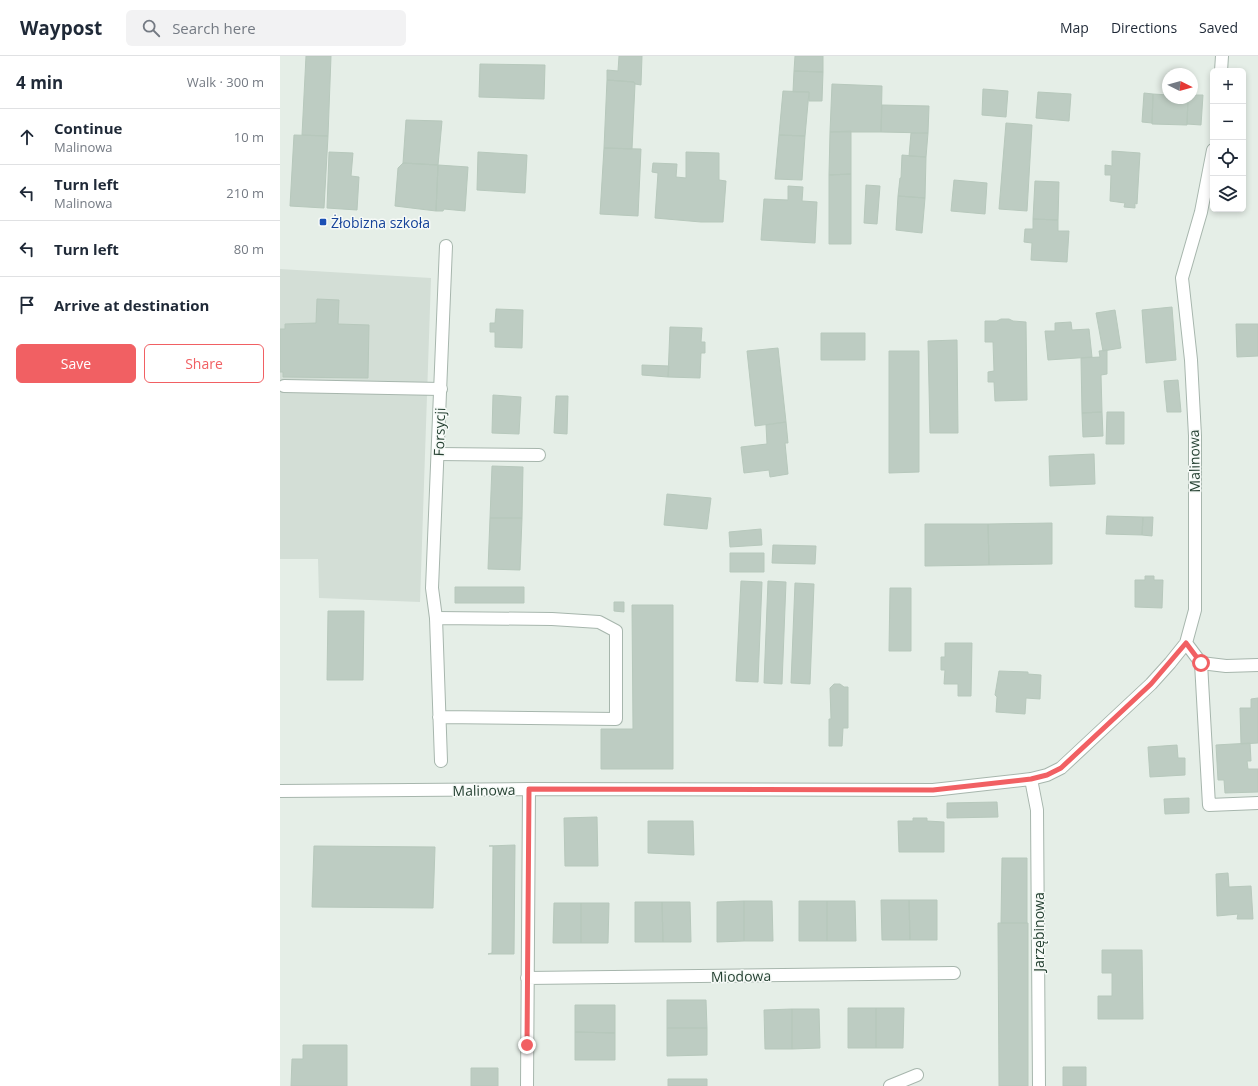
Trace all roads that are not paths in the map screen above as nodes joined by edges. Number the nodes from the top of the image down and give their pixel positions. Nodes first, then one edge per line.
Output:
1 (1222, 56) edge
2 (1221, 68) edge
3 (1210, 166) edge
4 (446, 246) dead end
5 (284, 386) dead end
6 (441, 389) junction
7 (438, 454) junction
8 (539, 455) dead end
9 (436, 618) junction
10 (1186, 643) junction
11 (1201, 663) junction
12 (1258, 665) edge
13 (439, 717) junction
14 (441, 761) dead end
15 (1031, 779) junction
16 (529, 789) junction
17 (280, 792) edge
18 (1258, 803) edge
19 (954, 973) dead end
20 (527, 978) junction
21 (917, 1075) dead end
22 (526, 1086) edge
23 (890, 1086) edge
24 (1039, 1086) edge

1 - 2 street
3 - 10 street, Malinowa
4 - 6 street, Forsycji
5 - 6 street
6 - 7 street, Forsycji
7 - 8 street
7 - 9 street, Forsycji
9 - 13 street, Forsycji
9 - 13 street
10 - 11 street
10 - 15 street, Malinowa
11 - 12 street
11 - 18 street
13 - 14 street, Forsycji
15 - 16 street, Malinowa
15 - 24 street, Jarzębinowa
16 - 17 street, Malinowa
16 - 20 street
19 - 20 street, Miodowa
20 - 22 street
21 - 23 street

